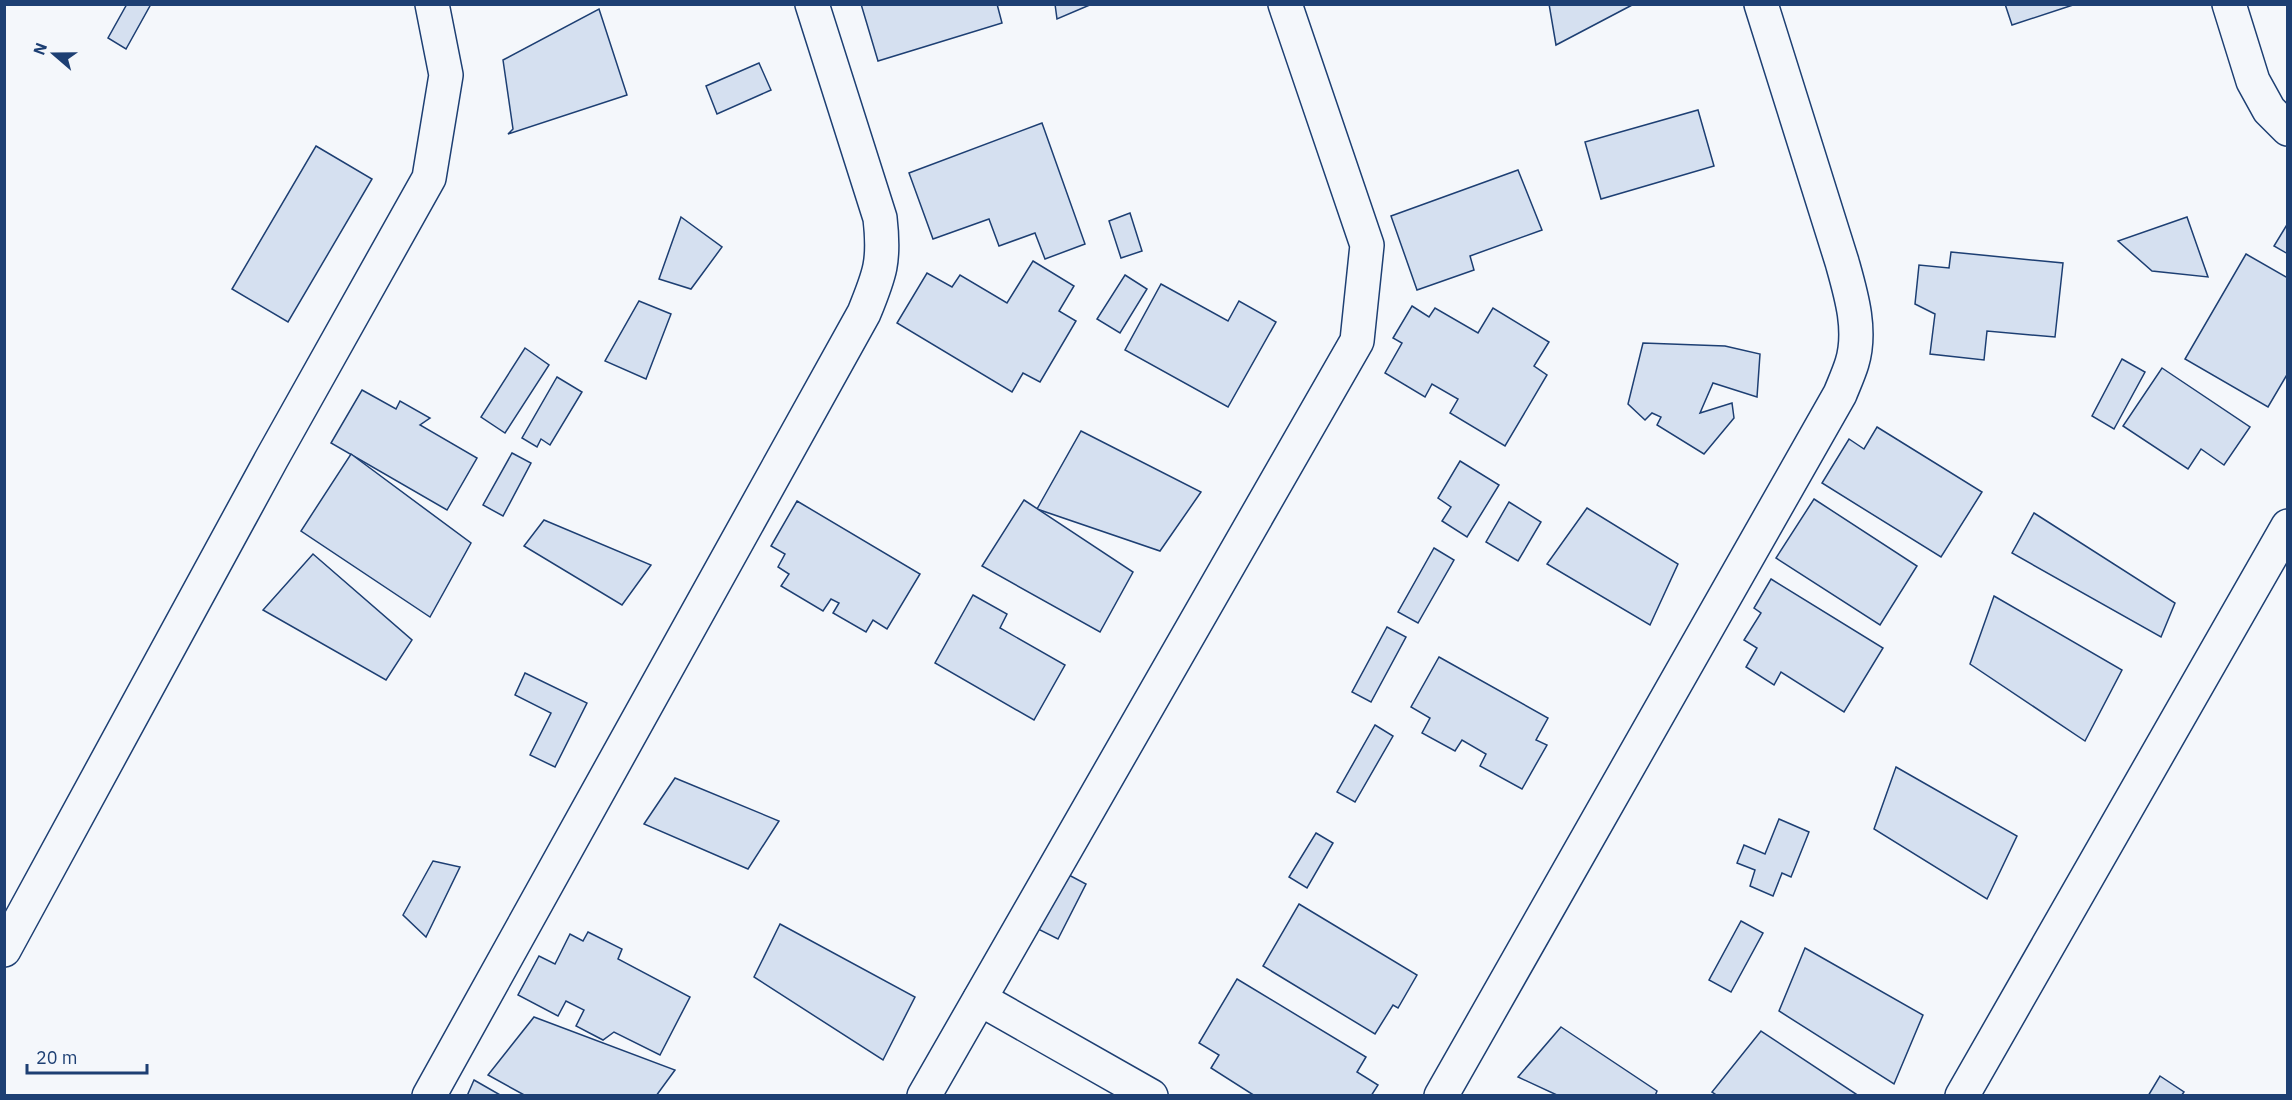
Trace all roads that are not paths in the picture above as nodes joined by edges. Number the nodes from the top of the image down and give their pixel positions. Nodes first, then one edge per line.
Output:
1 (432, 4) edge
2 (812, 4) edge
3 (1285, 4) edge
4 (1761, 4) edge
5 (2229, 4) edge
6 (2288, 129) edge
7 (2288, 526) edge
8 (4, 950) edge
9 (980, 999) junction
10 (429, 1095) edge
11 (924, 1095) edge
12 (1151, 1095) edge
13 (1441, 1095) edge
14 (1962, 1095) edge

1 - 8 street
2 - 10 street
3 - 9 street
4 - 13 street
5 - 6 street
7 - 14 street
9 - 11 street
9 - 12 street

